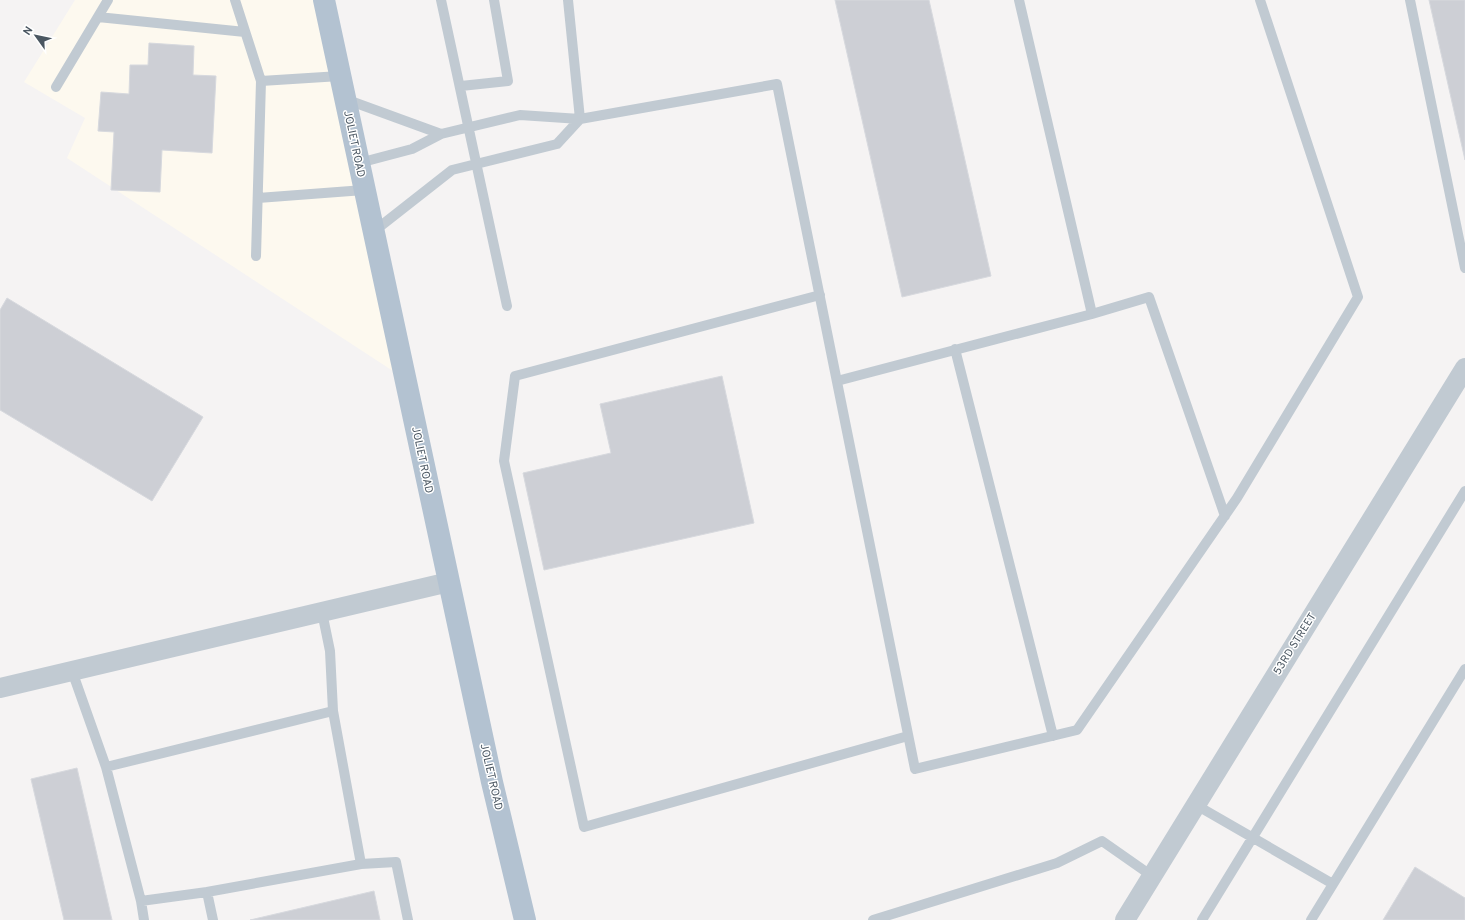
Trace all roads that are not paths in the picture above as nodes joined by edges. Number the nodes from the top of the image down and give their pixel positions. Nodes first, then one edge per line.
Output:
1 (108, 0) edge
2 (235, 0) edge
3 (324, 0) edge
4 (441, 0) edge
5 (494, 0) edge
6 (568, 0) edge
7 (1019, 0) edge
8 (1260, 0) edge
9 (1410, 0) edge
10 (98, 17) junction
11 (245, 32) junction
12 (340, 76) junction
13 (261, 81) junction
14 (461, 86) junction
15 (56, 87) dead end
16 (344, 98) junction
17 (580, 119) junction
18 (470, 127) junction
19 (441, 134) junction
20 (358, 163) junction
21 (476, 164) junction
22 (364, 190) junction
23 (258, 198) junction
24 (373, 232) junction
25 (256, 256) dead end
26 (1465, 268) edge
27 (820, 295) junction
28 (507, 306) dead end
29 (1092, 314) junction
30 (955, 350) junction
31 (1465, 368) edge
32 (837, 381) junction
33 (1465, 491) edge
34 (1225, 516) junction
35 (449, 582) junction
36 (322, 612) junction
37 (1465, 669) edge
38 (72, 671) junction
39 (0, 688) edge
40 (333, 711) junction
41 (908, 736) junction
42 (1053, 736) junction
43 (106, 767) junction
44 (1196, 805) junction
45 (1252, 837) junction
46 (361, 864) junction
47 (1152, 876) junction
48 (1333, 884) junction
49 (207, 892) junction
50 (141, 901) junction
51 (144, 920) edge
52 (213, 920) edge
53 (408, 920) edge
54 (525, 920) edge
55 (873, 920) edge
56 (1125, 920) edge
57 (1202, 920) edge
58 (1311, 920) edge

1 - 10 lane
2 - 11 lane
3 - 12 main road, JOLIET ROAD
4 - 14 lane
5 - 14 lane
6 - 17 lane
7 - 29 lane
8 - 34 lane
9 - 26 lane
10 - 11 lane
10 - 15 lane
11 - 13 lane
12 - 13 lane
12 - 16 main road, JOLIET ROAD
13 - 23 lane
14 - 18 lane
16 - 19 lane
16 - 20 main road, JOLIET ROAD
17 - 18 lane
17 - 21 lane
17 - 27 lane
18 - 19 lane
18 - 21 lane
19 - 20 lane
20 - 22 main road, JOLIET ROAD
21 - 24 lane
21 - 28 lane
22 - 23 lane
22 - 24 main road, JOLIET ROAD
23 - 25 lane
24 - 35 main road, JOLIET ROAD
27 - 32 lane
27 - 41 lane
29 - 30 lane
29 - 34 lane
30 - 32 lane
30 - 42 lane
31 - 44 street, 53RD STREET
32 - 41 lane
33 - 45 lane
34 - 42 lane
35 - 36 street
35 - 54 main road, JOLIET ROAD
36 - 38 street
36 - 40 lane
37 - 48 lane
38 - 39 street
38 - 43 lane
40 - 43 lane
40 - 46 lane
41 - 42 lane
43 - 50 lane
44 - 45 lane
44 - 47 street, 53RD STREET
45 - 48 lane
45 - 57 lane
46 - 49 lane
46 - 53 lane
47 - 55 lane
47 - 56 street, 53RD STREET
48 - 58 lane
49 - 50 lane
49 - 52 lane
50 - 51 lane

